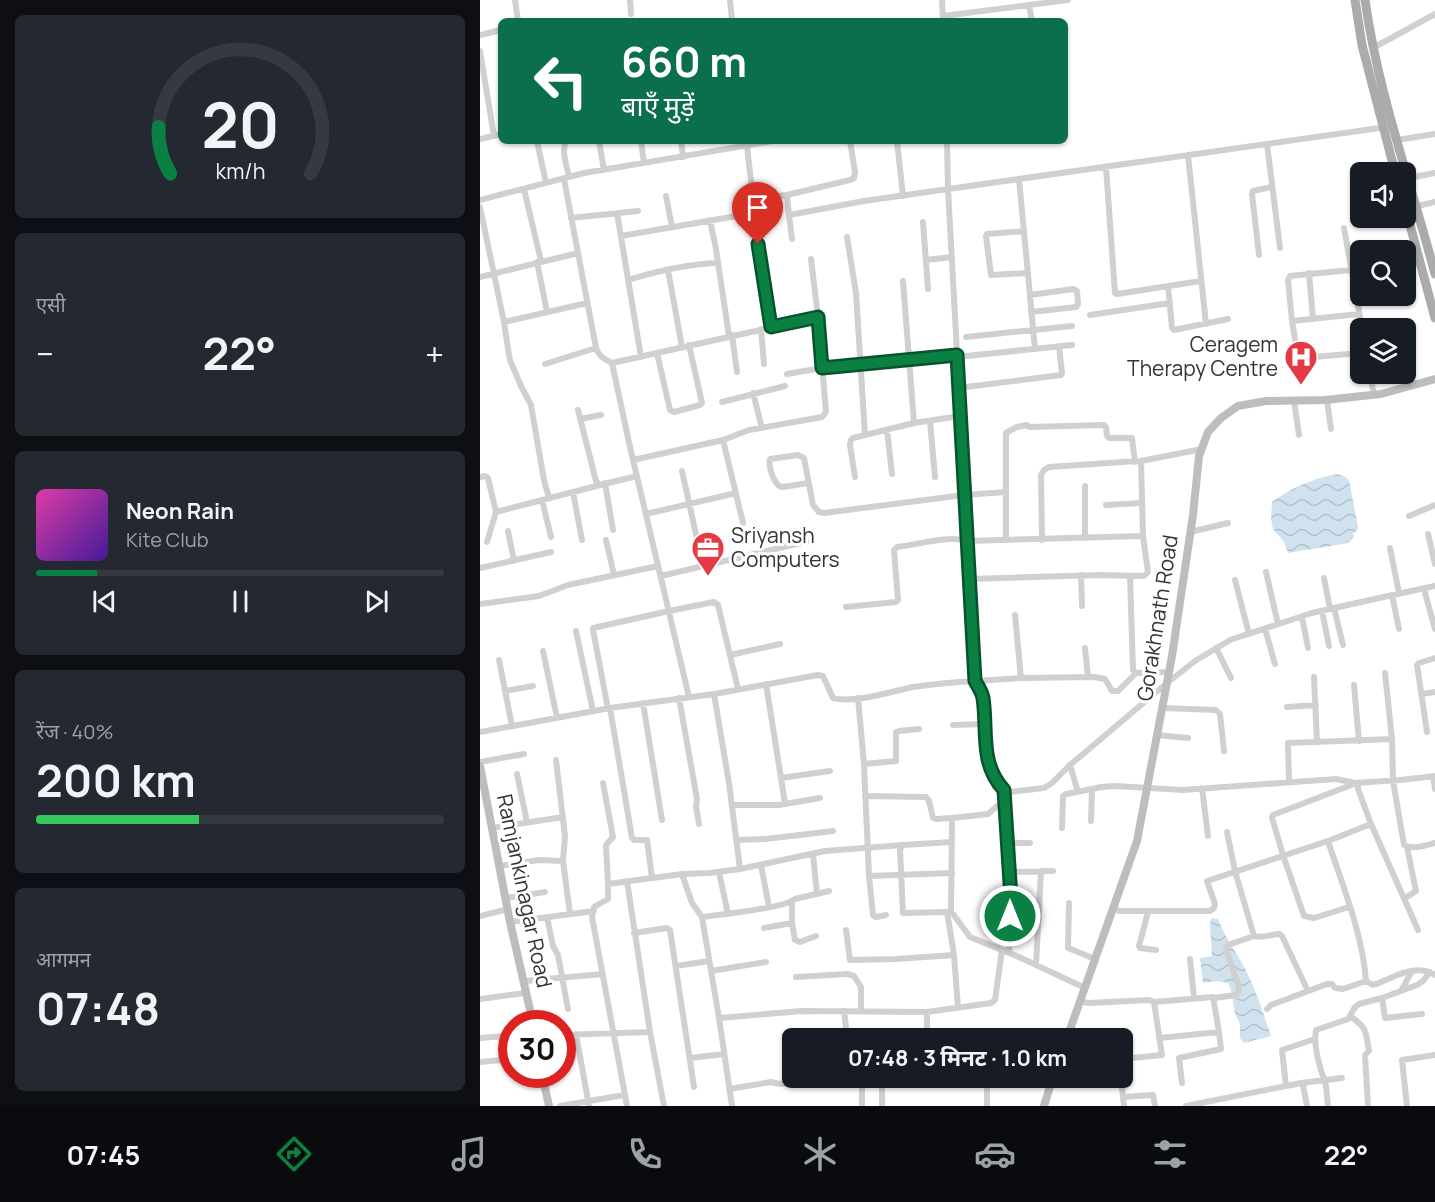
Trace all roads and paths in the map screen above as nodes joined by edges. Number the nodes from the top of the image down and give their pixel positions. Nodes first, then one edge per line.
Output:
1 (514, 0) edge
2 (630, 0) edge
3 (730, 0) edge
4 (942, 0) edge
5 (1068, 0) edge
6 (1355, 0) edge
7 (1365, 0) edge
8 (1019, 3) edge
9 (1029, 5) junction
10 (631, 14) dead end
11 (1435, 14) edge
12 (517, 18) edge
13 (732, 18) edge
14 (943, 18) edge
15 (1031, 18) edge
16 (498, 31) edge
17 (480, 35) edge
18 (1373, 48) junction
19 (480, 51) edge
20 (1393, 126) junction
21 (1383, 128) junction
22 (1435, 134) edge
23 (498, 135) edge
24 (480, 139) edge
25 (1397, 140) junction
26 (538, 144) edge
27 (564, 144) edge
28 (600, 144) edge
29 (641, 144) edge
30 (681, 144) edge
31 (757, 144) edge
32 (850, 144) edge
33 (897, 144) edge
34 (947, 144) edge
35 (1267, 144) junction
36 (747, 146) junction
37 (1188, 155) junction
38 (683, 157) junction
39 (1392, 162) edge
40 (1404, 162) edge
41 (644, 163) junction
42 (1106, 167) junction
43 (604, 170) junction
44 (1435, 173) edge
45 (1416, 176) edge
46 (567, 178) junction
47 (1019, 179) junction
48 (546, 183) junction
49 (1272, 187) junction
50 (524, 189) junction
51 (948, 189) junction
52 (666, 195) dead end
53 (787, 195) junction
54 (903, 196) junction
55 (752, 199) junction
56 (480, 200) edge
57 (1435, 202) edge
58 (1416, 203) edge
59 (1417, 206) junction
60 (480, 207) edge
61 (638, 211) dead end
62 (617, 213) junction
63 (754, 213) junction
64 (789, 215) junction
65 (572, 218) junction
66 (710, 220) junction
67 (923, 222) dead end
68 (672, 227) junction
69 (1344, 228) dead end
70 (1411, 228) edge
71 (1024, 231) junction
72 (621, 236) junction
73 (847, 237) dead end
74 (792, 239) dead end
75 (1280, 248) dead end
76 (578, 253) junction
77 (1259, 255) dead end
78 (952, 257) junction
79 (811, 259) dead end
80 (926, 260) junction
81 (539, 262) junction
82 (718, 263) junction
83 (1350, 264) edge
84 (668, 270) junction
85 (1350, 270) edge
86 (1435, 271) edge
87 (494, 273) junction
88 (1028, 273) junction
89 (1309, 273) junction
90 (480, 277) edge
91 (628, 280) junction
92 (903, 281) dead end
93 (1201, 281) junction
94 (1168, 286) junction
95 (928, 289) dead end
96 (1030, 295) junction
97 (588, 303) junction
98 (1170, 303) junction
99 (1358, 306) edge
100 (548, 312) junction
101 (1031, 312) junction
102 (1359, 314) junction
103 (1090, 315) dead end
104 (818, 317) junction
105 (1360, 318) edge
106 (1435, 318) edge
107 (1228, 319) dead end
108 (1313, 319) junction
109 (1292, 321) junction
110 (504, 322) junction
111 (1206, 324) junction
112 (1072, 326) dead end
113 (771, 327) junction
114 (761, 329) junction
115 (1033, 330) junction
116 (730, 336) junction
117 (966, 337) dead end
118 (1072, 345) dead end
119 (686, 346) junction
120 (1059, 346) junction
121 (597, 348) junction
122 (1035, 349) junction
123 (657, 353) junction
124 (1350, 354) edge
125 (957, 356) junction
126 (641, 357) junction
127 (909, 360) junction
128 (612, 363) junction
129 (545, 364) dead end
130 (764, 364) dead end
131 (860, 364) junction
132 (822, 368) junction
133 (738, 372) dead end
134 (787, 374) dead end
135 (1435, 379) edge
136 (1372, 384) edge
137 (785, 386) dead end
138 (958, 388) junction
139 (753, 393) junction
140 (1374, 394) junction
141 (1294, 400) junction
142 (1327, 400) junction
143 (722, 402) dead end
144 (578, 410) dead end
145 (601, 415) dead end
146 (960, 416) junction
147 (580, 419) junction
148 (930, 421) junction
149 (914, 423) junction
150 (762, 428) junction
151 (1331, 429) dead end
152 (887, 430) junction
153 (866, 435) junction
154 (1299, 435) dead end
155 (723, 440) junction
156 (1202, 449) junction
157 (633, 460) junction
158 (1138, 461) junction
159 (682, 471) dead end
160 (892, 474) dead end
161 (637, 476) junction
162 (480, 477) edge
163 (855, 477) dead end
164 (935, 477) dead end
165 (808, 483) junction
166 (602, 484) junction
167 (1085, 486) dead end
168 (573, 492) junction
169 (1006, 492) junction
170 (736, 493) junction
171 (964, 495) junction
172 (545, 499) junction
173 (1142, 503) junction
174 (689, 504) junction
175 (1106, 505) dead end
176 (1435, 505) edge
177 (496, 512) junction
178 (646, 514) junction
179 (1409, 516) dead end
180 (743, 523) dead end
181 (1228, 523) dead end
182 (613, 530) dead end
183 (508, 531) dead end
184 (1190, 532) junction
185 (1428, 534) dead end
186 (1143, 536) junction
187 (551, 537) dead end
188 (1085, 538) junction
189 (697, 539) dead end
190 (582, 540) dead end
191 (606, 540) dead end
192 (1006, 540) junction
193 (1042, 540) junction
194 (809, 541) dead end
195 (967, 541) junction
196 (486, 542) dead end
197 (1390, 548) dead end
198 (551, 552) dead end
199 (514, 561) junction
200 (1435, 564) edge
201 (658, 566) junction
202 (480, 568) edge
203 (1266, 572) dead end
204 (614, 575) junction
205 (1081, 575) junction
206 (661, 576) junction
207 (1130, 576) junction
208 (1324, 578) dead end
209 (969, 579) junction
210 (1235, 580) dead end
211 (1435, 586) edge
212 (1424, 589) junction
213 (1395, 594) junction
214 (480, 604) edge
215 (1082, 606) dead end
216 (846, 607) dead end
217 (1332, 609) junction
218 (669, 611) junction
219 (1322, 611) junction
220 (1015, 615) dead end
221 (1302, 617) junction
222 (1278, 624) junction
223 (1265, 629) junction
224 (1435, 629) edge
225 (1400, 630) dead end
226 (576, 631) dead end
227 (1249, 634) junction
228 (780, 644) dead end
229 (1343, 645) dead end
230 (1329, 646) dead end
231 (1085, 648) dead end
232 (1216, 648) junction
233 (1308, 648) dead end
234 (543, 651) dead end
235 (730, 655) junction
236 (1435, 658) edge
237 (499, 660) dead end
238 (1275, 663) dead end
239 (1169, 672) junction
240 (1385, 673) dead end
241 (1136, 674) junction
242 (1088, 677) junction
243 (1314, 677) dead end
244 (1021, 678) junction
245 (1231, 678) dead end
246 (975, 681) junction
247 (1167, 683) junction
248 (765, 684) junction
249 (1353, 685) dead end
250 (533, 686) dead end
251 (738, 689) junction
252 (505, 691) junction
253 (1435, 692) edge
254 (714, 694) junction
255 (1422, 694) junction
256 (689, 697) junction
257 (679, 698) junction
258 (858, 698) junction
259 (643, 703) junction
260 (1316, 705) junction
261 (1287, 707) dead end
262 (1162, 708) junction
263 (609, 709) junction
264 (592, 711) junction
265 (557, 718) junction
266 (984, 724) junction
267 (512, 726) junction
268 (952, 726) dead end
269 (919, 729) dead end
270 (480, 732) edge
271 (1427, 732) dead end
272 (1157, 735) junction
273 (1188, 738) dead end
274 (1392, 738) junction
275 (1359, 741) junction
276 (1317, 742) junction
277 (1224, 752) dead end
278 (524, 754) dead end
279 (556, 760) dead end
280 (864, 764) junction
281 (1070, 765) junction
282 (480, 769) edge
283 (830, 771) dead end
284 (517, 774) dead end
285 (1434, 776) edge
286 (781, 778) junction
287 (1393, 781) junction
288 (1289, 782) junction
289 (603, 783) dead end
290 (1357, 783) junction
291 (1147, 788) junction
292 (1202, 788) junction
293 (1092, 789) junction
294 (1435, 789) edge
295 (1004, 790) junction
296 (1078, 792) junction
297 (865, 796) junction
298 (820, 798) dead end
299 (1004, 800) junction
300 (785, 804) junction
301 (732, 805) junction
302 (563, 817) junction
303 (952, 818) junction
304 (662, 820) dead end
305 (1091, 821) dead end
306 (527, 822) junction
307 (699, 824) dead end
308 (1371, 824) junction
309 (492, 828) junction
310 (1062, 828) dead end
311 (833, 831) dead end
312 (1227, 832) dead end
313 (1208, 836) dead end
314 (736, 840) junction
315 (1328, 841) junction
316 (952, 843) junction
317 (1007, 843) junction
318 (1030, 843) dead end
319 (1435, 843) edge
320 (903, 844) junction
321 (868, 847) junction
322 (1407, 847) junction
323 (813, 854) junction
324 (1283, 855) junction
325 (563, 861) junction
326 (761, 865) junction
327 (500, 866) junction
328 (740, 869) junction
329 (1041, 871) junction
330 (1053, 871) dead end
331 (1235, 871) junction
332 (719, 872) junction
333 (1009, 872) junction
334 (952, 873) junction
335 (682, 874) junction
336 (902, 874) junction
337 (869, 876) junction
338 (651, 878) junction
339 (627, 881) junction
340 (608, 884) junction
341 (829, 891) dead end
342 (545, 892) dead end
343 (817, 894) junction
344 (506, 898) junction
345 (1404, 899) junction
346 (792, 902) junction
347 (1069, 903) dead end
348 (769, 907) junction
349 (1113, 907) junction
350 (1349, 907) junction
351 (508, 909) junction
352 (594, 910) junction
353 (949, 912) junction
354 (1148, 912) junction
355 (570, 914) junction
356 (728, 914) junction
357 (886, 915) dead end
358 (480, 916) edge
359 (547, 917) junction
360 (702, 917) junction
361 (510, 922) junction
362 (792, 924) junction
363 (764, 928) dead end
364 (846, 930) dead end
365 (1418, 930) dead end
366 (634, 933) junction
367 (816, 936) dead end
368 (1254, 936) junction
369 (1002, 950) junction
370 (1155, 950) dead end
371 (1009, 953) junction
372 (954, 955) junction
373 (1095, 959) junction
374 (1190, 959) dead end
375 (850, 960) junction
376 (709, 961) junction
377 (766, 962) dead end
378 (1036, 965) junction
379 (676, 966) junction
380 (711, 971) junction
381 (1412, 971) junction
382 (1433, 973) edge
383 (603, 974) junction
384 (847, 974) junction
385 (796, 977) dead end
386 (562, 978) junction
387 (524, 981) junction
388 (1366, 981) junction
389 (1084, 988) junction
390 (1308, 991) junction
391 (1401, 991) junction
392 (526, 993) junction
393 (1194, 998) junction
394 (1214, 998) junction
395 (1382, 998) junction
396 (480, 999) edge
397 (1080, 1001) junction
398 (1154, 1002) junction
399 (958, 1008) junction
400 (568, 1009) dead end
401 (1267, 1009) dead end
402 (530, 1010) edge
403 (844, 1011) junction
404 (861, 1011) junction
405 (927, 1012) junction
406 (1422, 1014) dead end
407 (1350, 1016) junction
408 (719, 1018) junction
409 (845, 1028) edge
410 (927, 1028) edge
411 (1071, 1028) edge
412 (650, 1032) junction
413 (1219, 1032) junction
414 (576, 1034) joint
415 (614, 1034) junction
416 (498, 1037) edge
417 (480, 1038) edge
418 (1160, 1038) junction
419 (1315, 1039) junction
420 (724, 1054) junction
421 (1435, 1055) edge
422 (690, 1058) junction
423 (1133, 1058) edge
424 (498, 1060) edge
425 (480, 1062) edge
426 (1342, 1078) dead end
427 (1323, 1079) junction
428 (1182, 1083) dead end
429 (1301, 1083) junction
430 (782, 1084) edge
431 (1286, 1086) junction
432 (694, 1087) dead end
433 (545, 1088) edge
434 (862, 1088) edge
435 (882, 1088) edge
436 (987, 1088) edge
437 (1050, 1088) edge
438 (1122, 1088) edge
439 (729, 1089) junction
440 (624, 1095) junction
441 (1123, 1097) junction
442 (1226, 1098) junction
443 (588, 1103) edge
444 (549, 1106) edge
445 (560, 1106) edge
446 (627, 1106) edge
447 (664, 1106) edge
448 (731, 1106) edge
449 (862, 1106) edge
450 (882, 1106) edge
451 (987, 1106) edge
452 (1044, 1106) edge
453 (1124, 1106) edge
454 (1155, 1106) edge
455 (1187, 1106) edge
456 (1227, 1106) edge
457 (1307, 1106) edge
458 (1328, 1106) edge
459 (1368, 1106) edge
460 (1407, 1106) edge

1 - 12 street
2 - 10 street
3 - 13 street
4 - 14 street
5 - 9 street
6 - 21 main road
7 - 18 main road
8 - 9 street
8 - 14 street
9 - 15 street
11 - 18 street
16 - 17 street
18 - 20 main road
19 - 23 street
20 - 21 street
20 - 25 main road
21 - 35 street
21 - 39 main road
22 - 25 street
23 - 24 street
25 - 40 main road
26 - 48 street
27 - 46 street
28 - 43 street
29 - 41 street
30 - 38 street
31 - 36 street
32 - 53 street
33 - 54 street
34 - 51 street
35 - 37 street
35 - 49 street
36 - 38 street
36 - 55 street
37 - 42 street
37 - 93 street
38 - 41 street
41 - 43 street
42 - 47 street
42 - 94 street
43 - 46 street
44 - 45 street
46 - 48 street
46 - 65 street
47 - 51 street
47 - 71 street
48 - 50 street
49 - 75 street
49 - 77 street
50 - 56 street
50 - 81 street
51 - 54 street
51 - 78 street
52 - 68 street
53 - 55 street
53 - 64 street
54 - 64 street
55 - 63 street
57 - 59 street
58 - 59 main road
59 - 86 main road
60 - 87 street
61 - 62 street
62 - 65 street
62 - 72 street
63 - 66 street
63 - 113 street
64 - 74 street
65 - 76 street
66 - 68 street
66 - 82 street
67 - 80 street
68 - 72 street
69 - 83 street
70 - 106 main road
71 - 88 street
71 - 88 street
72 - 91 street
73 - 131 street
76 - 81 street
76 - 97 street
78 - 80 street
78 - 125 street
79 - 104 street
80 - 95 street
81 - 87 street
81 - 100 street
82 - 84 street
82 - 116 street
84 - 91 street
84 - 119 street
85 - 89 street
87 - 90 street
87 - 110 street
88 - 96 street
89 - 108 street
89 - 109 street
91 - 126 street
92 - 127 street
93 - 94 street
93 - 111 street
94 - 98 street
96 - 101 street
96 - 101 street
97 - 100 street
97 - 121 street
98 - 103 street
98 - 111 street
99 - 102 street
100 - 110 street
101 - 115 street
102 - 105 street
102 - 108 street
104 - 113 street
104 - 132 street
107 - 111 street
108 - 109 street
109 - 124 street
110 - 172 street
112 - 115 street
113 - 114 street
114 - 116 street
114 - 130 street
115 - 117 street
115 - 122 street
116 - 119 street
116 - 133 street
118 - 120 street
119 - 123 street
119 - 123 street
120 - 122 street
120 - 138 street
121 - 128 street
121 - 129 street
122 - 125 street
123 - 126 street
125 - 127 street
125 - 138 street
126 - 128 street
127 - 131 street
127 - 149 street
128 - 157 street
131 - 132 street
131 - 153 street
132 - 134 street
132 - 150 street
135 - 140 main road, Gorakhnath Road
136 - 140 street
137 - 139 street
138 - 146 street
139 - 143 street
139 - 150 street
140 - 142 main road, Gorakhnath Road
141 - 142 main road, Gorakhnath Road
141 - 154 street
141 - 156 main road, Gorakhnath Road
142 - 151 street
144 - 147 street
145 - 147 street
146 - 148 street
146 - 171 street
147 - 166 street
148 - 149 street
148 - 164 street
149 - 152 street
150 - 155 street
152 - 153 street
152 - 160 street
153 - 163 street
155 - 157 street
155 - 170 street
156 - 158 street
156 - 184 main road, Gorakhnath Road
157 - 161 street
158 - 169 street
158 - 173 street
158 - 193 street
159 - 174 street
161 - 166 street
161 - 178 street
162 - 177 street
165 - 165 street
165 - 171 street
166 - 168 street
166 - 182 street
167 - 188 street
168 - 172 street
168 - 190 street
169 - 171 street
169 - 192 street
170 - 174 street
170 - 180 street
171 - 195 street
172 - 177 street
172 - 187 street
173 - 175 street
173 - 186 street
174 - 178 street
174 - 189 street
176 - 179 street
177 - 196 street
178 - 201 street
181 - 184 street
183 - 199 street
184 - 239 main road, Gorakhnath Road
185 - 200 street
186 - 188 street
186 - 207 street
188 - 193 street
191 - 204 street
192 - 193 street
192 - 195 street
194 - 206 street
195 - 209 street
195 - 216 street
197 - 213 street
198 - 199 street
199 - 202 street
201 - 204 street
201 - 206 street
203 - 222 street
204 - 214 street
205 - 207 street
205 - 209 street
205 - 215 street
206 - 218 street
207 - 241 street
208 - 217 street
209 - 246 street
210 - 227 street
211 - 212 street
212 - 213 street
212 - 224 street
213 - 217 street
213 - 225 street
217 - 219 street
217 - 229 street
218 - 235 street
218 - 256 street
218 - 263 street
219 - 221 street
219 - 230 street
220 - 244 street
221 - 222 street
221 - 233 street
222 - 223 street
223 - 227 street
223 - 238 street
226 - 264 street
227 - 232 street
228 - 235 street
231 - 242 street
232 - 245 street
232 - 247 street
234 - 265 street
235 - 251 street
236 - 255 street
237 - 252 street
239 - 241 street
239 - 247 main road, Gorakhnath Road
240 - 274 street
241 - 242 street
242 - 244 street
243 - 260 street
244 - 246 street
246 - 258 street
246 - 266 street
247 - 262 main road, Gorakhnath Road
247 - 281 street
248 - 251 street
248 - 258 street
248 - 286 street
249 - 275 street
250 - 252 street
251 - 254 street
252 - 267 street
253 - 255 street
254 - 256 street
254 - 301 street
255 - 271 street
256 - 257 street
257 - 259 street
257 - 307 street
258 - 280 street
259 - 263 street
259 - 304 street
260 - 261 street
260 - 276 street
262 - 272 main road, Gorakhnath Road
262 - 277 street
263 - 264 street
263 - 338 street
264 - 265 street
265 - 267 street
266 - 268 street
266 - 295 street
267 - 270 street
269 - 280 street
272 - 273 street
272 - 291 main road, Gorakhnath Road
274 - 275 street
274 - 287 street
275 - 276 street
276 - 288 street
278 - 282 street
279 - 302 street
280 - 297 street
281 - 295 street
281 - 296 street
282 - 309 main road, Ramjankinagar Road
283 - 286 street
284 - 306 street
285 - 287 street
285 - 294 street
286 - 300 street
287 - 290 street
287 - 322 street
288 - 290 street
288 - 292 street
289 - 340 street
290 - 308 street
290 - 324 street
291 - 292 street
291 - 293 street
291 - 349 main road, Gorakhnath Road
292 - 313 street
293 - 296 street
293 - 305 street
295 - 299 street
296 - 310 street
297 - 303 street
297 - 321 street
298 - 300 street
299 - 303 street
299 - 317 street
300 - 301 street
301 - 314 street
302 - 306 street
302 - 325 street
303 - 316 street
306 - 309 street
308 - 315 street
308 - 345 street
309 - 327 main road, Ramjankinagar Road
311 - 314 street
312 - 331 street
314 - 328 street
315 - 324 street
315 - 350 street
316 - 320 street
316 - 334 street
317 - 318 street
317 - 333 street
319 - 322 street
320 - 321 street
320 - 336 street
321 - 323 street
321 - 337 street
322 - 345 street
323 - 326 street
323 - 343 street
324 - 331 street
324 - 350 street
325 - 327 street
325 - 355 street
326 - 328 street
326 - 348 street
327 - 344 main road, Ramjankinagar Road
328 - 332 street
329 - 330 street
329 - 333 street
329 - 378 street
331 - 354 street
331 - 368 street
332 - 335 street
332 - 356 street
333 - 371 street
334 - 336 street
334 - 353 street
335 - 338 street
335 - 360 street
336 - 337 street
336 - 353 street
337 - 357 street
338 - 339 street
339 - 340 street
339 - 366 street
340 - 352 street
341 - 343 street
342 - 344 street
343 - 346 street
344 - 351 main road, Ramjankinagar Road
345 - 365 street
346 - 348 street
346 - 362 street
347 - 373 street
348 - 356 street
349 - 354 street
349 - 373 main road, Gorakhnath Road
350 - 388 street
351 - 358 street
351 - 361 main road, Ramjankinagar Road
352 - 355 street
352 - 383 street
353 - 369 street
353 - 372 street
354 - 370 street
355 - 359 street
356 - 360 street
359 - 361 street
359 - 386 street
360 - 376 street
361 - 387 main road, Ramjankinagar Road
362 - 363 street
362 - 367 street
364 - 375 street
366 - 379 street
366 - 412 street
368 - 390 street
368 - 394 street
369 - 371 street
369 - 399 street
371 - 378 street
372 - 375 street
372 - 399 street
373 - 389 main road, Gorakhnath Road
374 - 393 street
375 - 384 street
376 - 379 street
376 - 380 street
377 - 380 street
378 - 389 street
379 - 422 street
380 - 408 street
381 - 382 street
381 - 388 street
381 - 391 street
382 - 391 street
383 - 386 street
383 - 415 street
384 - 385 street
384 - 404 street
386 - 387 street
386 - 400 street
387 - 392 main road, Ramjankinagar Road
388 - 390 street
389 - 397 main road, Gorakhnath Road
390 - 401 street
391 - 395 street
392 - 396 street
392 - 402 main road, Ramjankinagar Road
393 - 394 street
393 - 398 street
394 - 413 street
395 - 406 street
395 - 407 street
397 - 398 street
397 - 411 main road, Gorakhnath Road
398 - 418 street
399 - 405 street
403 - 404 street
403 - 408 street
403 - 409 street
404 - 405 street
405 - 410 street
407 - 419 street
407 - 459 street
408 - 420 street
412 - 415 street
412 - 447 street
413 - 418 street
413 - 428 street
414 - 415 street
414 - 443 street
415 - 440 street
416 - 417 street
418 - 423 street
419 - 427 street
419 - 431 street
420 - 422 street
420 - 439 street
421 - 460 street
422 - 432 street
424 - 425 street
426 - 427 street
427 - 429 street
427 - 458 street
429 - 431 street
429 - 457 street
430 - 439 street
431 - 442 street
433 - 444 main road
434 - 449 street
435 - 450 street
436 - 451 street
437 - 452 main road
438 - 441 street
439 - 448 street
440 - 443 street
440 - 446 street
441 - 453 street
441 - 454 street
442 - 455 street
442 - 456 street
443 - 445 street

